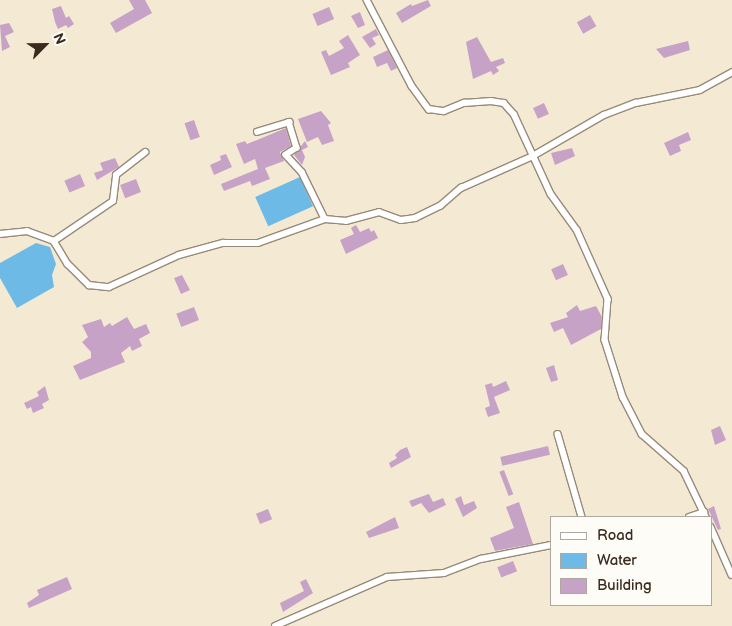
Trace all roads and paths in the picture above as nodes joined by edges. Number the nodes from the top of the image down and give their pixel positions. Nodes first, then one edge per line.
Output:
1 (367, 0) edge
2 (732, 72) edge
3 (257, 132) dead end
4 (145, 152) dead end
5 (533, 156) junction
6 (324, 219) junction
7 (0, 234) edge
8 (54, 241) junction
9 (558, 434) dead end
10 (705, 515) edge
11 (582, 516) edge
12 (712, 529) edge
13 (550, 545) edge
14 (732, 575) edge
15 (275, 626) edge

1 - 5 street
2 - 5 street
3 - 6 street
4 - 8 street
5 - 6 street
5 - 10 street
6 - 8 street
7 - 8 street
9 - 11 street
12 - 14 street
13 - 15 street

